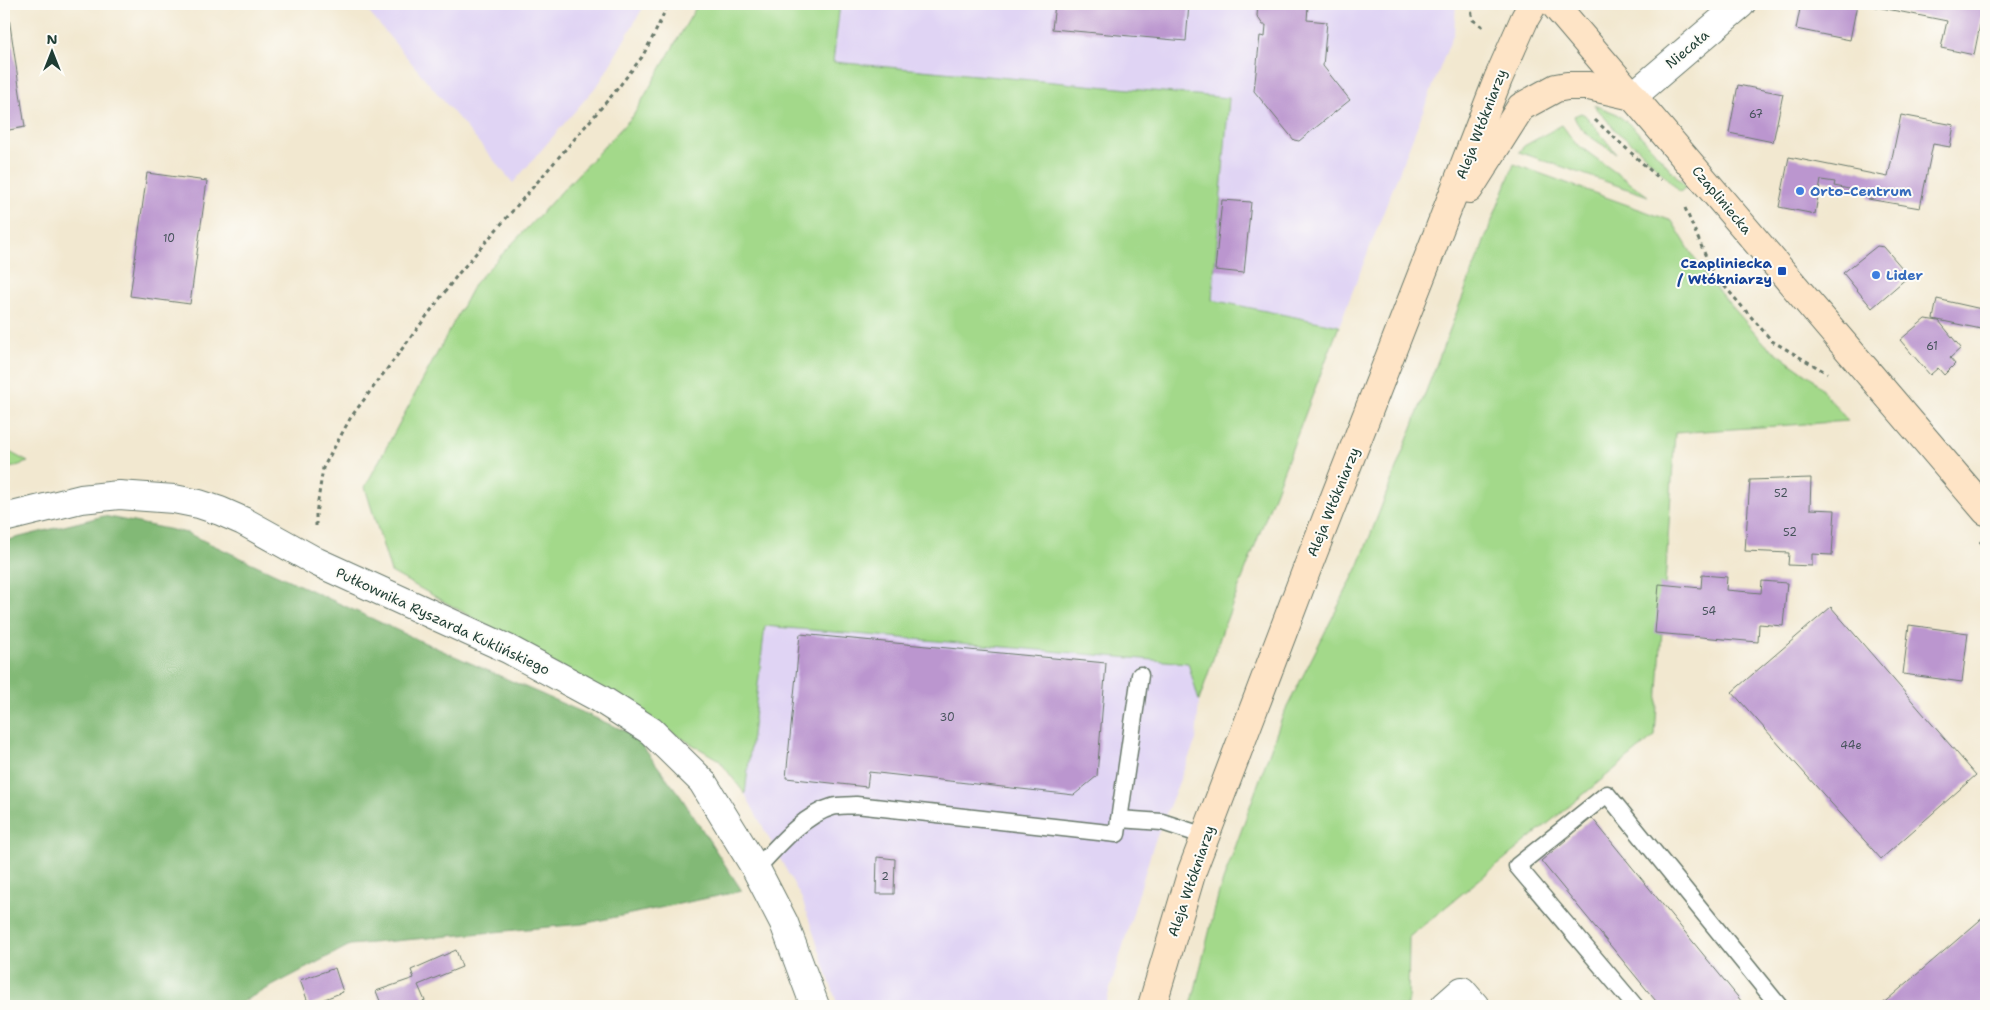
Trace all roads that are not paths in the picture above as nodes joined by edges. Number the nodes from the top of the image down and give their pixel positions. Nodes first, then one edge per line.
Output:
1 (1533, 4) edge
2 (1554, 4) edge
3 (1741, 4) edge
4 (1633, 96) junction
5 (1436, 241) junction
6 (4, 518) edge
7 (1980, 522) edge
8 (1140, 675) dead end
9 (1119, 819) junction
10 (1205, 836) junction
11 (756, 869) junction
12 (815, 1006) edge
13 (1152, 1006) edge
14 (1445, 1006) edge
15 (1475, 1006) edge
16 (1635, 1006) edge
17 (1779, 1006) edge

1 - 5 main road, Aleja Włókniarzy
2 - 4 main road, Czapliniecka
3 - 4 street, Niecała
4 - 5 main road
4 - 7 main road, Czapliniecka
5 - 10 main road, Aleja Włókniarzy
6 - 11 street, Pułkownika Ryszarda Kuklińskiego
8 - 9 lane
9 - 10 lane
9 - 11 lane
10 - 13 main road, Aleja Włókniarzy
11 - 12 street, Pułkownika Ryszarda Kuklińskiego
14 - 15 street
16 - 17 lane

